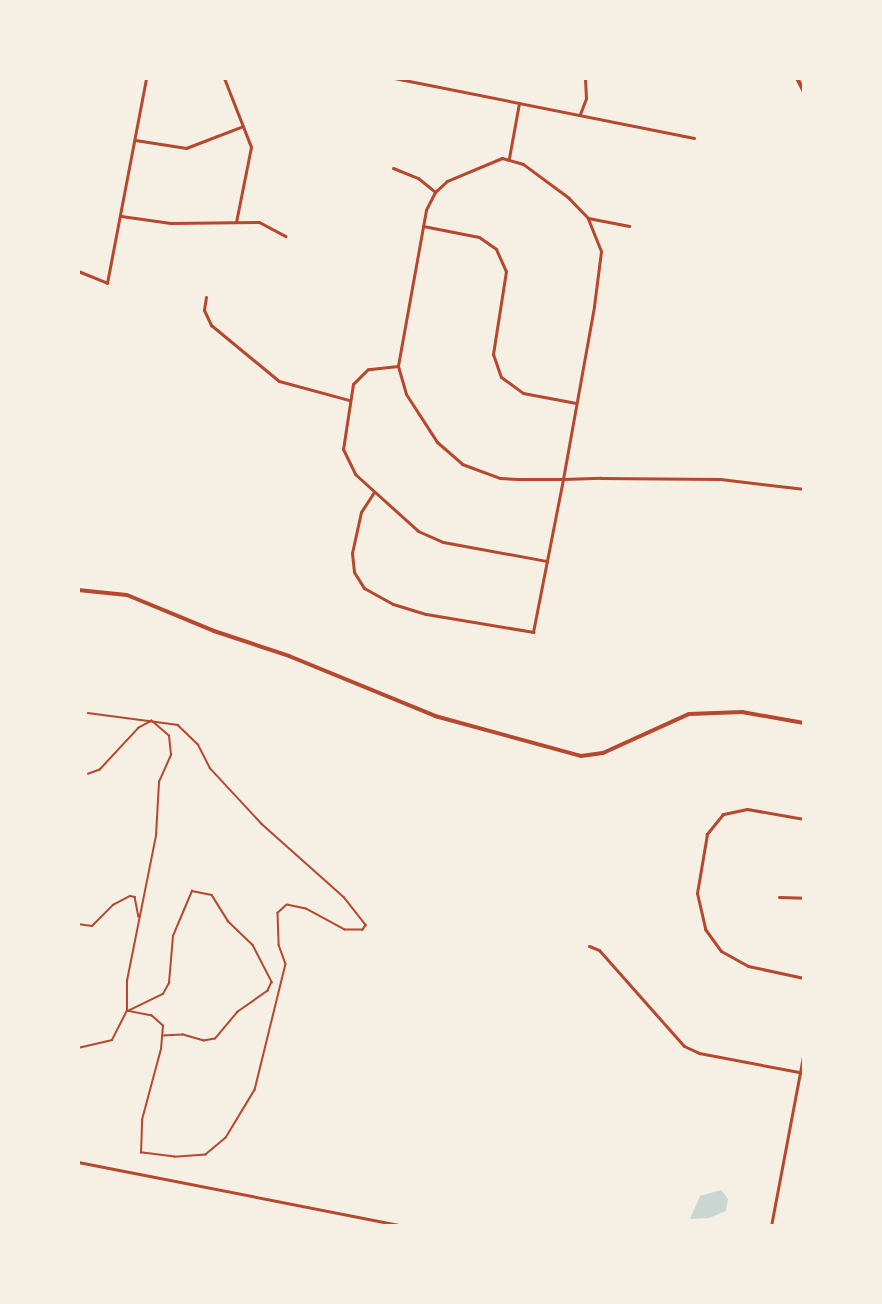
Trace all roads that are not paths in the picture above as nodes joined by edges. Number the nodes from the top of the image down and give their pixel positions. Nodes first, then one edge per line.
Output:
1 (146, 78) edge
2 (224, 78) edge
3 (394, 78) edge
4 (585, 78) edge
5 (797, 78) edge
6 (804, 92) edge
7 (519, 103) junction
8 (580, 115) junction
9 (243, 126) junction
10 (694, 138) dead end
11 (135, 140) junction
12 (509, 158) junction
13 (393, 168) dead end
14 (435, 192) junction
15 (121, 216) junction
16 (588, 218) junction
17 (236, 222) junction
18 (423, 226) junction
19 (629, 226) dead end
20 (285, 236) dead end
21 (78, 271) edge
22 (206, 297) dead end
23 (398, 366) junction
24 (349, 400) junction
25 (576, 403) junction
26 (563, 479) junction
27 (804, 489) edge
28 (374, 492) junction
29 (547, 561) junction
30 (78, 590) edge
31 (804, 723) edge
32 (804, 819) edge
33 (779, 897) dead end
34 (804, 898) edge
35 (589, 946) dead end
36 (804, 978) edge
37 (804, 1051) edge
38 (802, 1073) edge
39 (78, 1162) edge
40 (404, 1226) edge
41 (771, 1226) edge

1 - 11 street
2 - 9 street
3 - 7 street
4 - 8 street
5 - 6 street
7 - 8 street
7 - 12 street
8 - 10 street
9 - 11 street
9 - 17 street
11 - 15 street
12 - 14 street
12 - 16 street
13 - 14 street
14 - 18 street
15 - 17 street
15 - 21 street
16 - 19 street
16 - 25 street
17 - 20 street
18 - 23 street
18 - 25 street
22 - 24 street
23 - 24 street
23 - 26 street
24 - 28 street
25 - 26 street
26 - 27 street
26 - 29 street
28 - 29 street
28 - 29 street
30 - 31 street
32 - 36 street
33 - 34 street
35 - 38 street
37 - 38 street
38 - 41 street
39 - 40 street

